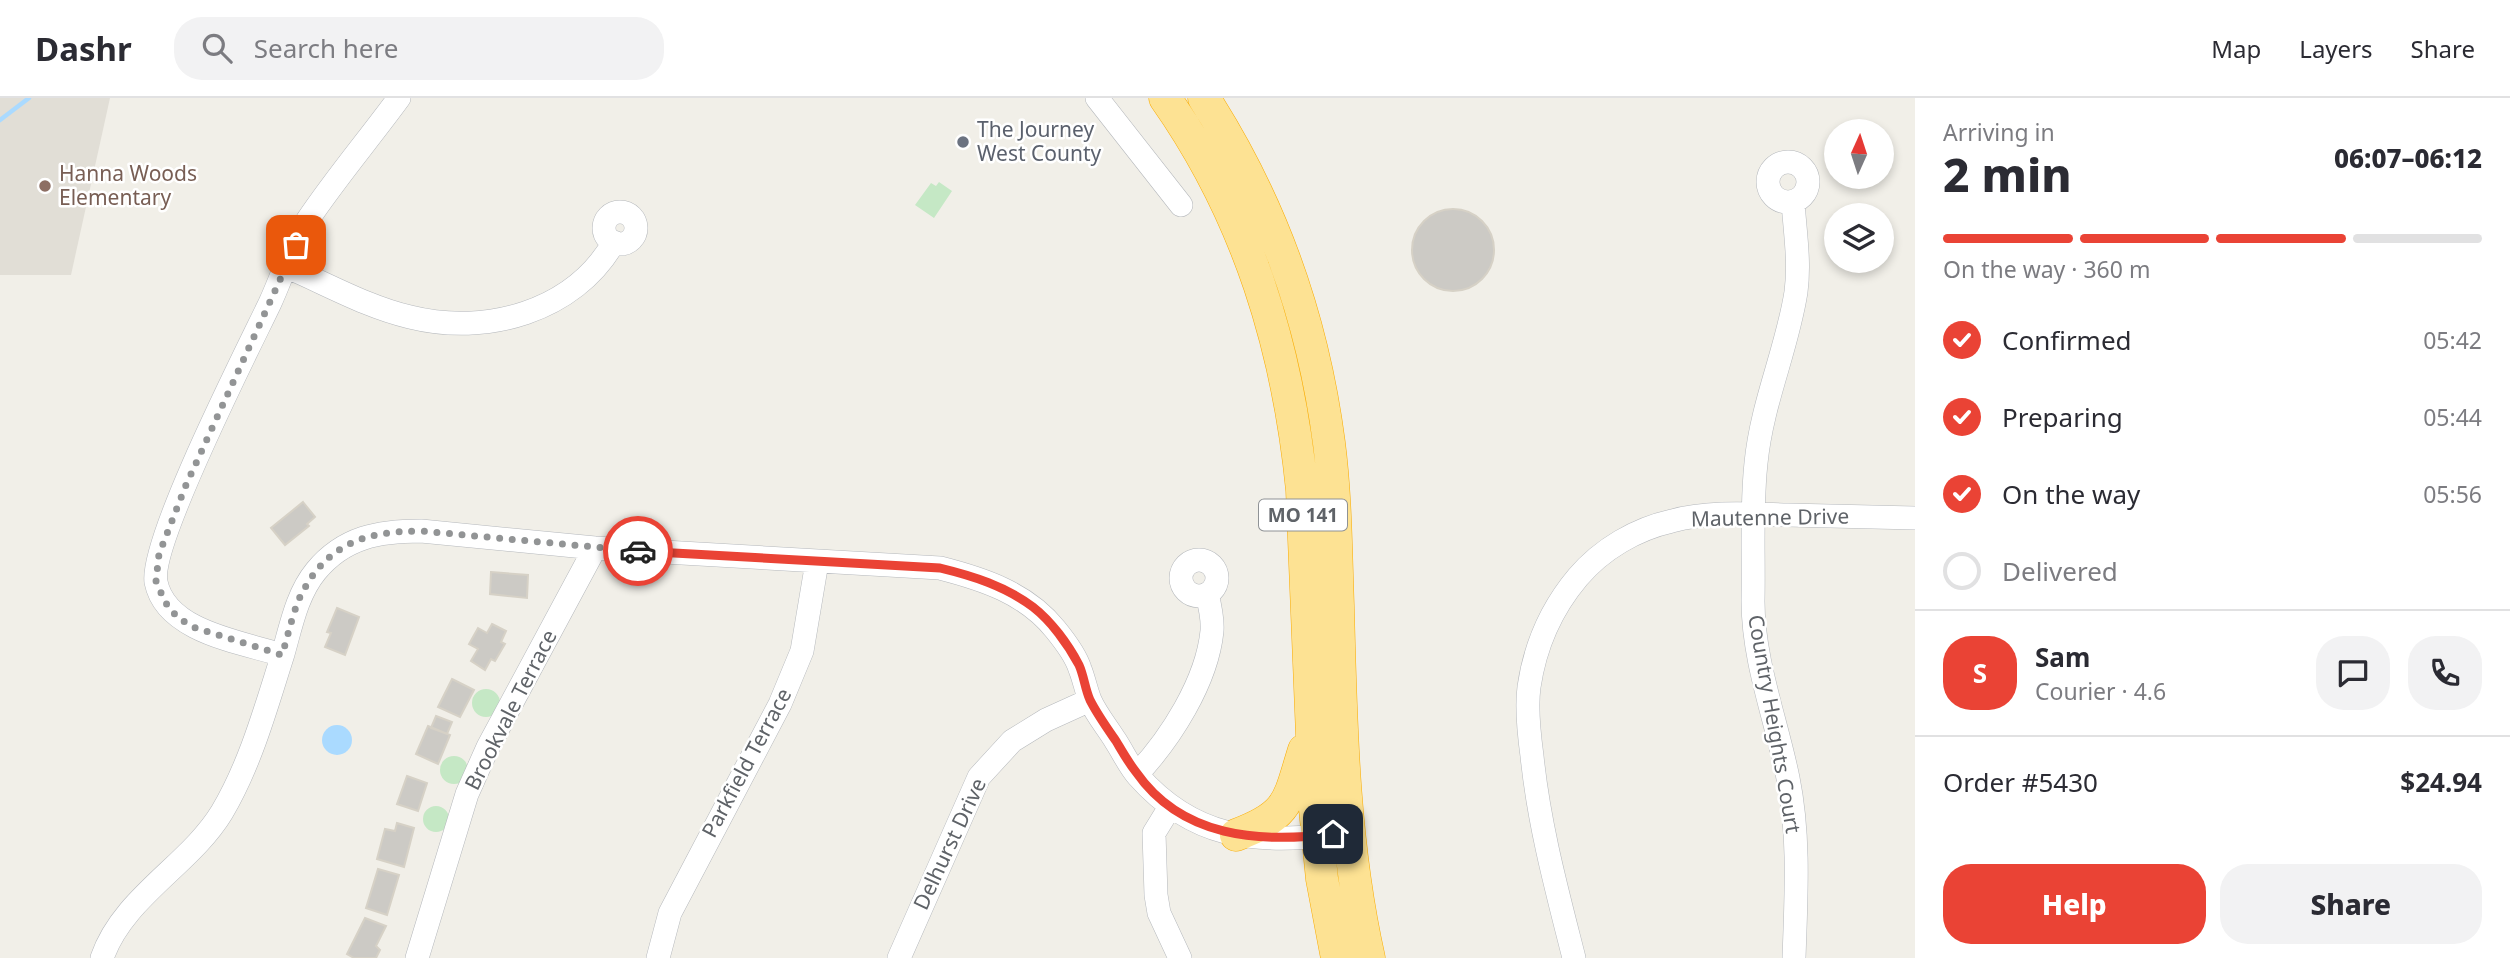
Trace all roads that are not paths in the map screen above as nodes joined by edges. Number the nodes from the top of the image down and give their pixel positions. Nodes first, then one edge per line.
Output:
1 (399, 98) edge
2 (1097, 98) edge
3 (1165, 98) edge
4 (1204, 98) edge
5 (1793, 202) dead end
6 (1181, 205) dead end
7 (614, 242) dead end
8 (287, 267) junction
9 (1754, 514) junction
10 (1915, 518) edge
11 (595, 548) junction
12 (817, 562) junction
13 (1208, 594) dead end
14 (282, 655) junction
15 (1090, 700) junction
16 (1311, 728) junction
17 (1137, 775) junction
18 (1170, 807) junction
19 (1349, 832) junction
20 (1236, 835) junction
21 (1317, 836) junction
22 (102, 958) edge
23 (417, 958) edge
24 (659, 958) edge
25 (899, 958) edge
26 (1180, 958) edge
27 (1337, 958) edge
28 (1369, 958) edge
29 (1574, 958) edge
30 (1794, 958) edge

1 - 8 street
2 - 6 street
3 - 16 highway, MO 141
4 - 19 highway, MO 141
5 - 9 street, Country Heights Court
7 - 8 street
8 - 14 street
9 - 10 street, Mautenne Drive
9 - 29 street, Mautenne Drive
9 - 30 street, Country Heights Court
11 - 12 street
11 - 14 street
11 - 23 street, Brookvale Terrace
12 - 15 street
12 - 24 street, Parkfield Terrace
13 - 17 street
14 - 22 street
15 - 17 street
15 - 25 street, Delhurst Drive
16 - 20 highway
16 - 21 highway, MO 141
17 - 18 street
18 - 20 street
18 - 26 street
19 - 21 street
19 - 28 highway, MO 141
20 - 21 street
21 - 27 highway, MO 141

